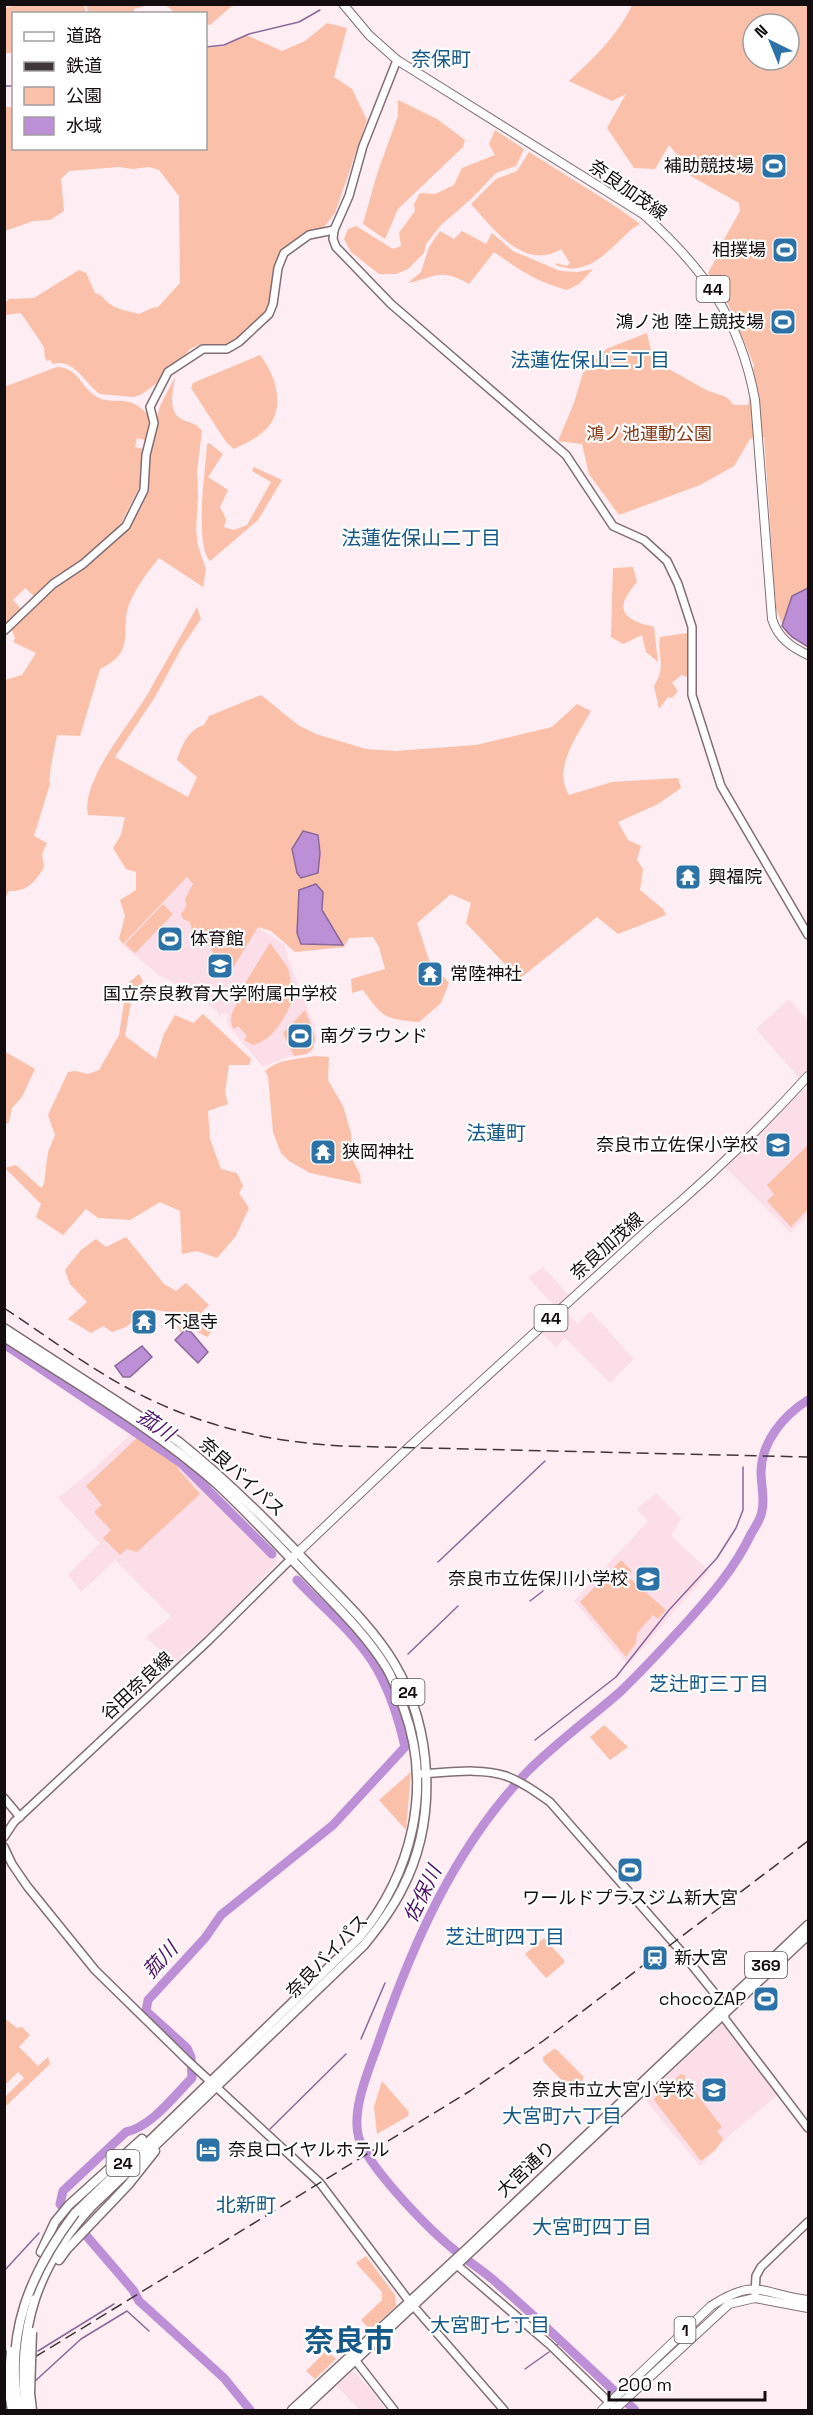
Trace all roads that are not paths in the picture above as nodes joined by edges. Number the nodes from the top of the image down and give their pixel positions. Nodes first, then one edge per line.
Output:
1 (343, 4) edge
2 (397, 60) junction
3 (334, 230) junction
4 (4, 631) edge
5 (808, 655) edge
6 (808, 935) edge
7 (808, 1076) edge
8 (4, 1328) edge
9 (4, 1337) edge
10 (294, 1556) junction
11 (422, 1773) junction
12 (4, 1798) edge
13 (20, 1817) junction
14 (4, 1837) edge
15 (4, 1847) edge
16 (808, 1925) edge
17 (808, 1935) edge
18 (724, 2005) junction
19 (723, 2017) junction
20 (213, 2084) junction
21 (173, 2115) junction
22 (808, 2128) edge
23 (163, 2138) junction
24 (77, 2216) junction
25 (808, 2222) edge
26 (471, 2250) junction
27 (41, 2252) dead end
28 (59, 2260) dead end
29 (457, 2264) junction
30 (755, 2288) junction
31 (31, 2296) junction
32 (755, 2298) junction
33 (808, 2300) edge
34 (412, 2304) junction
35 (808, 2308) edge
36 (356, 2361) junction
37 (615, 2407) edge
38 (12, 2410) edge
39 (19, 2410) edge
40 (26, 2410) edge
41 (32, 2410) edge
42 (291, 2410) edge
43 (302, 2410) edge
44 (394, 2410) edge
45 (504, 2410) edge
46 (602, 2410) edge

1 - 2 main road, 奈良加茂線 / 44
2 - 3 street
2 - 5 main road, 奈良加茂線 / 44
3 - 4 street
3 - 6 street
7 - 10 main road, 奈良加茂線 / 44
8 - 10 highway, 奈良バイパス / 24
9 - 10 highway, 奈良バイパス / 24
10 - 11 highway, 奈良バイパス / 24
10 - 13 street, 谷田奈良線
11 - 18 street
11 - 20 highway, 奈良バイパス / 24
12 - 13 street
13 - 14 street, 谷田奈良線
15 - 20 street
16 - 18 highway, 大宮通り / 369
17 - 19 highway, 大宮通り / 369
18 - 19 street
18 - 26 highway, 大宮通り / 369
19 - 22 street
19 - 26 highway, 大宮通り / 369
20 - 21 highway, 奈良バイパス / 24
20 - 23 highway, 奈良バイパス / 24
20 - 34 street
21 - 24 highway, 奈良バイパス / 24
21 - 27 highway
23 - 24 highway, 奈良バイパス / 24
23 - 28 highway
24 - 31 highway, 奈良バイパス / 24, bridge
25 - 30 street
26 - 29 highway, 大宮通り / 369
29 - 34 highway, 大宮通り / 369
29 - 37 street
30 - 32 street
30 - 33 main road
30 - 37 main road, 1
31 - 38 highway, bridge
31 - 39 highway, 奈良バイパス / 24, bridge
31 - 40 highway, 奈良バイパス / 24, bridge
31 - 41 highway, 24, bridge
32 - 35 main road, 1
32 - 37 main road, 1
34 - 36 highway, 大宮通り / 369
34 - 42 highway, 大宮通り / 369
34 - 45 street
36 - 43 highway, 大宮通り / 369
36 - 44 street
37 - 46 main road, 1

